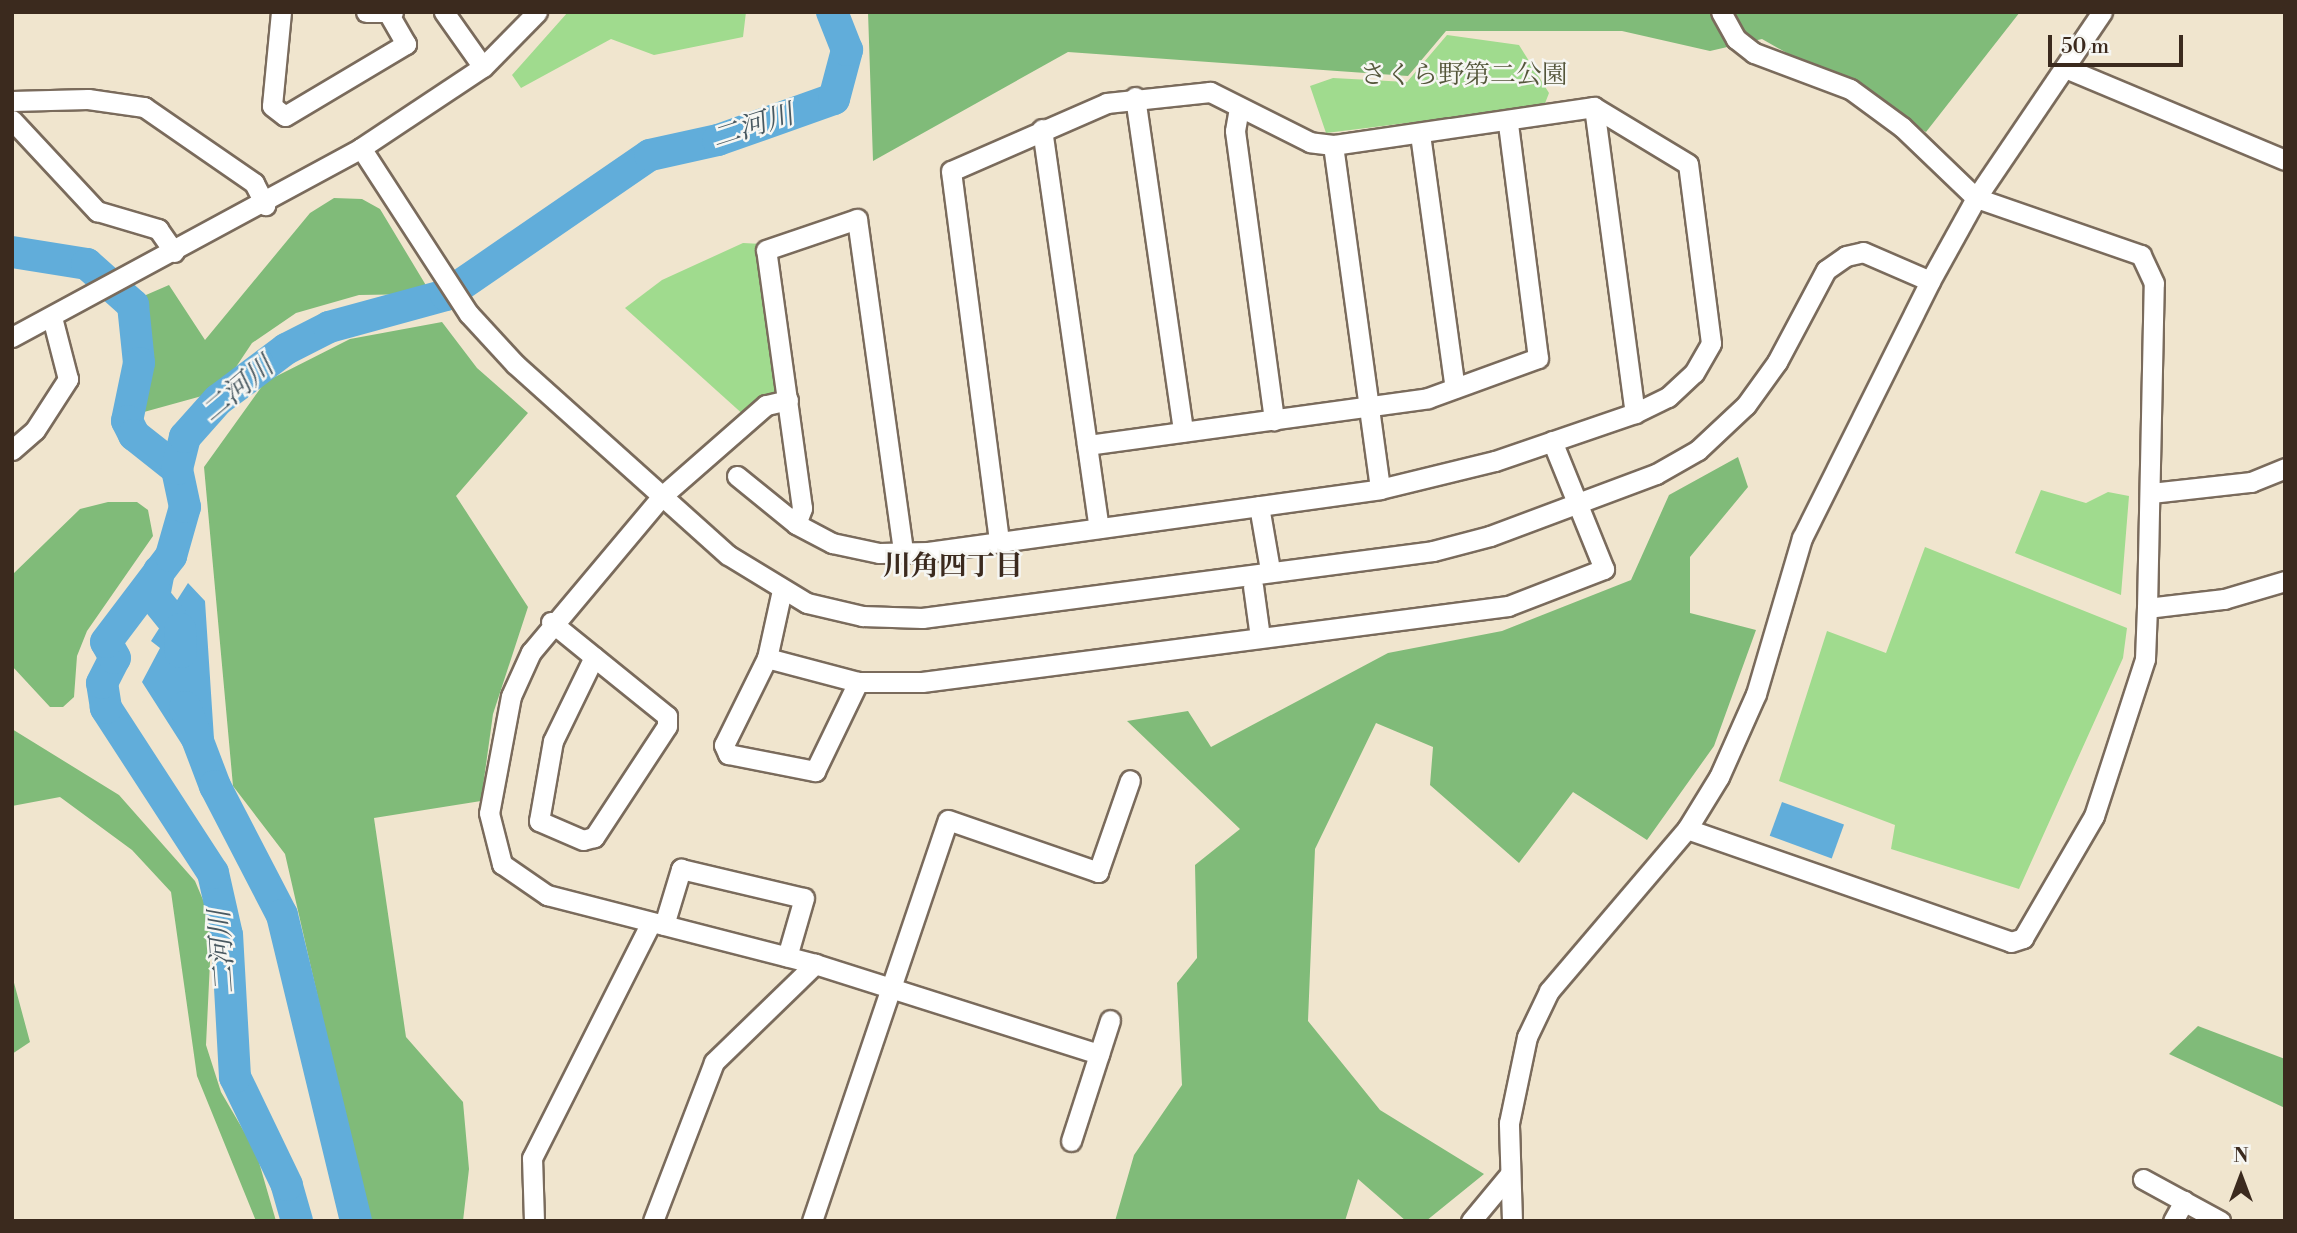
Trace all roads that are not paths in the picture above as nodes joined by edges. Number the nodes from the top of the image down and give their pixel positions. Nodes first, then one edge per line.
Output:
1 (281, 12) edge
2 (366, 12) edge
3 (444, 12) edge
4 (537, 12) edge
5 (2102, 12) edge
6 (391, 13) edge
7 (1725, 15) edge
8 (483, 66) junction
9 (2065, 68) junction
10 (1135, 97) junction
11 (12, 101) edge
12 (1594, 107) junction
13 (1239, 108) junction
14 (12, 120) edge
15 (1508, 123) junction
16 (1042, 129) junction
17 (1420, 134) junction
18 (1333, 145) junction
19 (361, 148) junction
20 (2285, 160) edge
21 (1976, 198) junction
22 (265, 205) junction
23 (174, 252) junction
24 (1930, 281) junction
25 (52, 317) junction
26 (12, 337) edge
27 (1455, 388) junction
28 (788, 400) junction
29 (1368, 408) junction
30 (1635, 412) junction
31 (1274, 420) junction
32 (1183, 432) junction
33 (1552, 441) junction
34 (1087, 445) junction
35 (12, 450) edge
36 (2285, 468) edge
37 (737, 476) dead end
38 (1380, 489) junction
39 (2151, 493) junction
40 (662, 496) junction
41 (1578, 505) junction
42 (1259, 506) junction
43 (796, 524) junction
44 (1099, 528) junction
45 (999, 541) junction
46 (903, 551) junction
47 (1270, 570) junction
48 (2285, 581) edge
49 (1253, 586) dead end
50 (782, 590) junction
51 (2147, 608) junction
52 (551, 622) junction
53 (1259, 638) junction
54 (594, 657) junction
55 (767, 658) junction
56 (858, 682) junction
57 (1130, 780) dead end
58 (1687, 829) junction
59 (657, 923) junction
60 (787, 957) junction
61 (816, 964) junction
62 (892, 987) junction
63 (1110, 1020) dead end
64 (1099, 1054) junction
65 (1071, 1141) dead end
66 (1510, 1174) junction
67 (2143, 1179) dead end
68 (2184, 1201) junction
69 (534, 1221) edge
70 (653, 1221) edge
71 (812, 1221) edge
72 (1471, 1221) edge
73 (1512, 1221) edge
74 (2173, 1221) edge
75 (2220, 1221) edge

1 - 6 street
2 - 6 street
3 - 8 street
4 - 8 street
5 - 9 street
7 - 21 street
8 - 19 street
9 - 20 street
9 - 21 street
10 - 13 street
10 - 16 street
10 - 32 street
11 - 22 street
12 - 15 street
12 - 30 street
12 - 30 street
13 - 18 street
13 - 31 street
14 - 23 street
15 - 17 street
15 - 27 street
16 - 34 street
16 - 45 street
17 - 18 street
17 - 27 street
18 - 29 street
19 - 22 street
19 - 40 street
21 - 24 street
21 - 39 street
22 - 23 street
23 - 25 street
24 - 41 street
24 - 58 street
25 - 26 street
25 - 35 street
27 - 29 street
28 - 40 street
28 - 43 street
28 - 46 street
29 - 31 street
29 - 38 street
30 - 33 street
31 - 32 street
32 - 34 street
33 - 38 street
33 - 41 street
34 - 44 street
36 - 39 street
37 - 43 street
38 - 42 street
39 - 51 street
40 - 50 street
40 - 52 street
41 - 47 street
41 - 53 street
42 - 44 street
42 - 47 street
43 - 46 street
44 - 45 street
45 - 46 street
47 - 50 street
48 - 51 street
49 - 53 street
50 - 55 street
51 - 58 street
52 - 54 street
52 - 59 street
53 - 56 street
54 - 54 street
55 - 56 street
55 - 56 street
57 - 62 street
58 - 66 street
59 - 60 street
59 - 60 street
59 - 69 street
60 - 61 street
61 - 62 street
61 - 70 street
62 - 64 street
62 - 71 street
63 - 64 street
64 - 65 street
66 - 72 street
66 - 73 street
67 - 68 street
68 - 74 street
68 - 75 street

